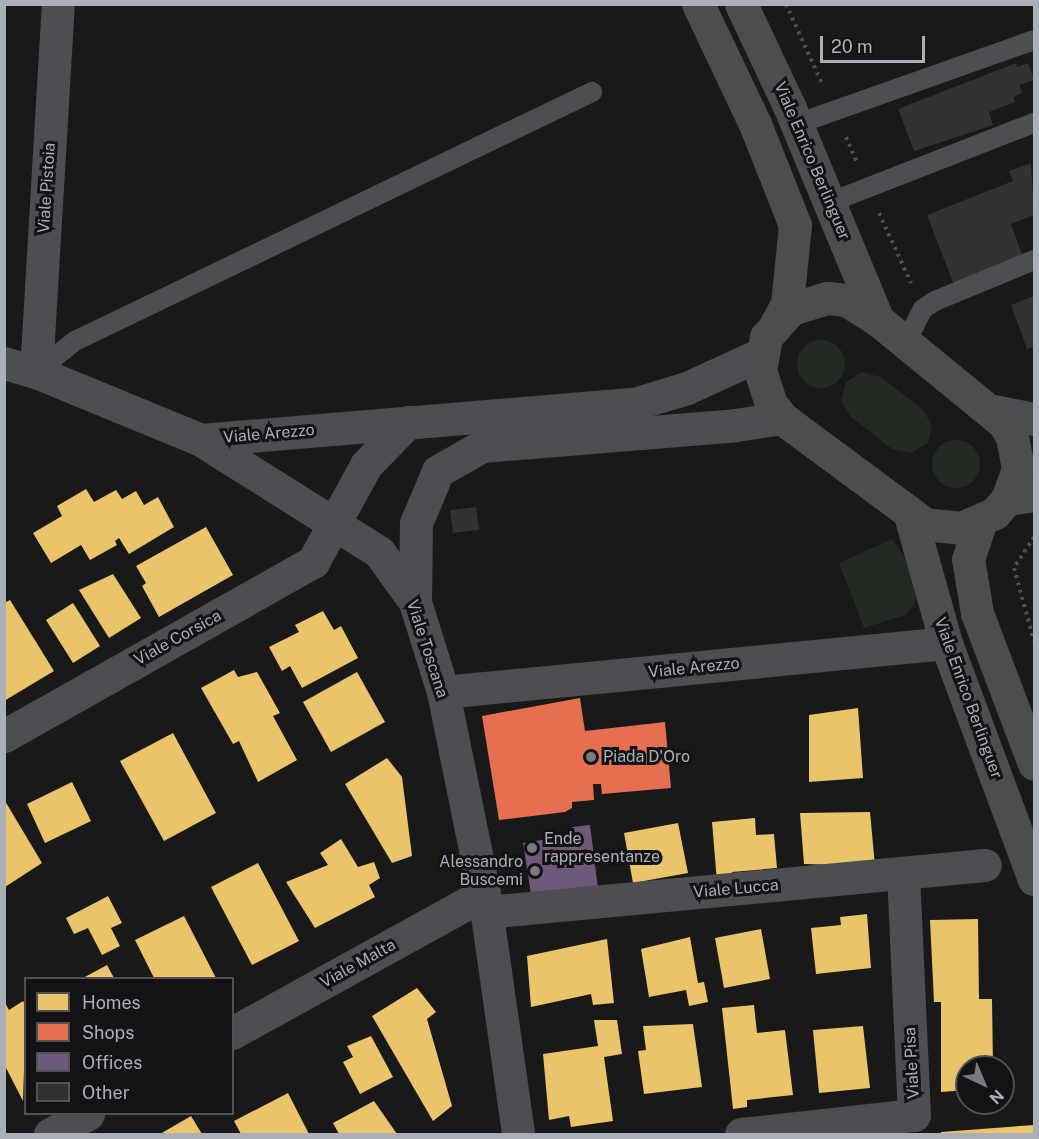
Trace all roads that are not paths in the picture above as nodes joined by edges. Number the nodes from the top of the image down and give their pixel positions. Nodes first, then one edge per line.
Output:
1 (58, 4) edge
2 (698, 4) edge
3 (741, 4) edge
4 (1035, 40) edge
5 (592, 92) dead end
6 (1035, 123) edge
7 (797, 124) junction
8 (831, 202) junction
9 (1035, 260) edge
10 (878, 320) junction
11 (777, 322) junction
12 (906, 342) junction
13 (761, 354) junction
14 (4, 363) edge
15 (36, 372) junction
16 (993, 411) junction
17 (782, 418) junction
18 (1035, 419) edge
19 (408, 422) junction
20 (201, 440) junction
21 (1021, 497) edge
22 (910, 515) junction
23 (334, 522) junction
24 (980, 523) junction
25 (415, 602) junction
26 (946, 643) junction
27 (443, 692) junction
28 (4, 736) edge
29 (1035, 764) edge
30 (985, 865) dead end
31 (903, 873) junction
32 (1035, 879) edge
33 (485, 903) junction
34 (234, 1033) edge
35 (84, 1115) edge
36 (50, 1134) edge
37 (518, 1134) edge
38 (741, 1134) edge

1 - 15 street, Viale Pistoia
2 - 11 main road
3 - 7 main road, Viale Enrico Berlinguer
4 - 7 lane
5 - 15 lane
6 - 8 lane
7 - 8 main road, Viale Enrico Berlinguer
8 - 10 main road, Viale Enrico Berlinguer
9 - 12 lane
10 - 11 main road
10 - 12 main road
11 - 13 main road
12 - 16 main road
13 - 17 main road
13 - 19 street, Viale Arezzo
14 - 15 street, Viale Toscana
15 - 20 street, Viale Toscana
16 - 18 street
16 - 21 main road
17 - 22 main road
17 - 25 street
19 - 20 street, Viale Arezzo
19 - 23 street
20 - 23 street, Viale Toscana
21 - 24 main road
22 - 24 main road
22 - 26 main road, Viale Enrico Berlinguer
23 - 25 street, Viale Toscana
23 - 28 street, Viale Corsica
24 - 29 main road
25 - 27 street, Viale Toscana
26 - 27 street, Viale Arezzo
26 - 32 main road, Viale Enrico Berlinguer
27 - 33 street, Viale Toscana
30 - 31 street, Viale Lucca
31 - 33 street, Viale Lucca
31 - 38 street, Viale Pisa
33 - 34 street, Viale Malta
33 - 37 street, Viale Toscana
35 - 36 street

